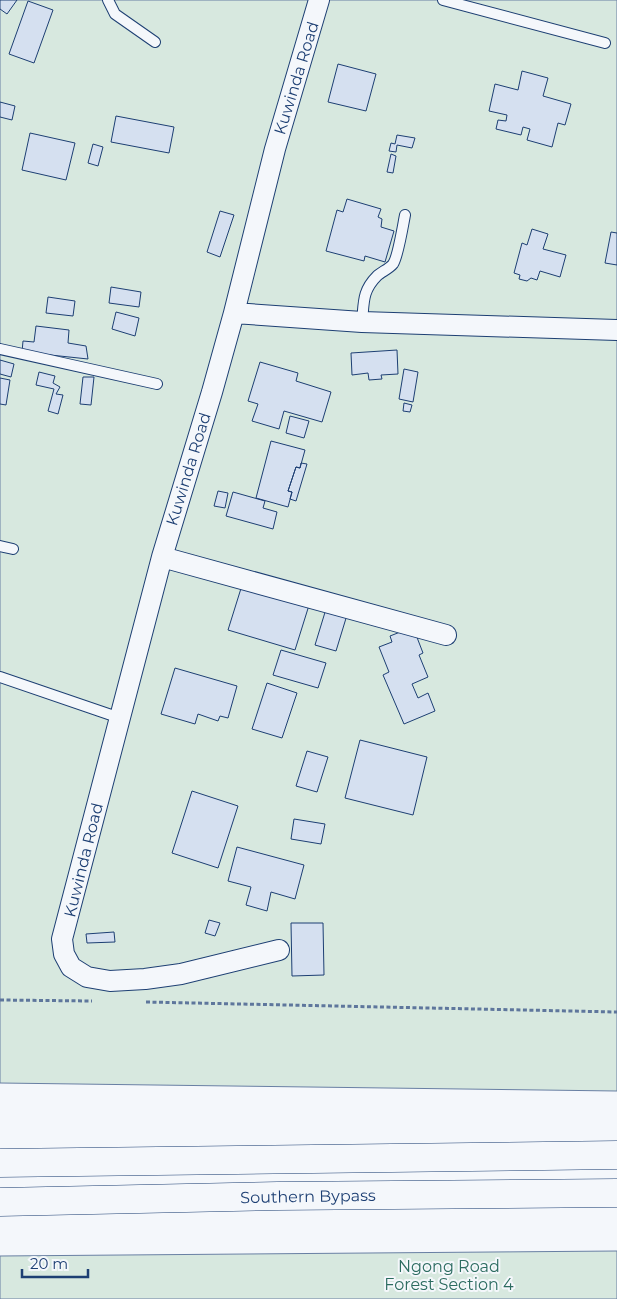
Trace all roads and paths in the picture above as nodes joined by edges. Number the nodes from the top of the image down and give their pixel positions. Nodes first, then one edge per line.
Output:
1 (108, 0) edge
2 (319, 0) edge
3 (443, 0) edge
4 (155, 42) dead end
5 (605, 43) dead end
6 (404, 214) dead end
7 (234, 313) junction
8 (362, 322) junction
9 (617, 330) edge
10 (0, 349) edge
11 (157, 384) dead end
12 (0, 546) edge
13 (13, 548) dead end
14 (162, 557) junction
15 (446, 635) dead end
16 (0, 677) edge
17 (120, 718) junction
18 (279, 950) dead end
19 (0, 1000) edge
20 (99, 1001) dead end
21 (138, 1002) dead end
22 (617, 1012) edge
23 (617, 1155) edge
24 (0, 1163) edge
25 (617, 1193) edge
26 (0, 1202) edge

1 - 4 lane
2 - 7 street, Kuwinda Road
3 - 5 lane
6 - 8 lane
7 - 8 street
7 - 14 street, Kuwinda Road
8 - 9 street
10 - 11 lane
12 - 13 lane
14 - 15 street
14 - 17 street, Kuwinda Road
16 - 17 lane
17 - 18 street, Kuwinda Road
19 - 20 path
21 - 22 path
23 - 24 highway
25 - 26 highway, Southern Bypass

